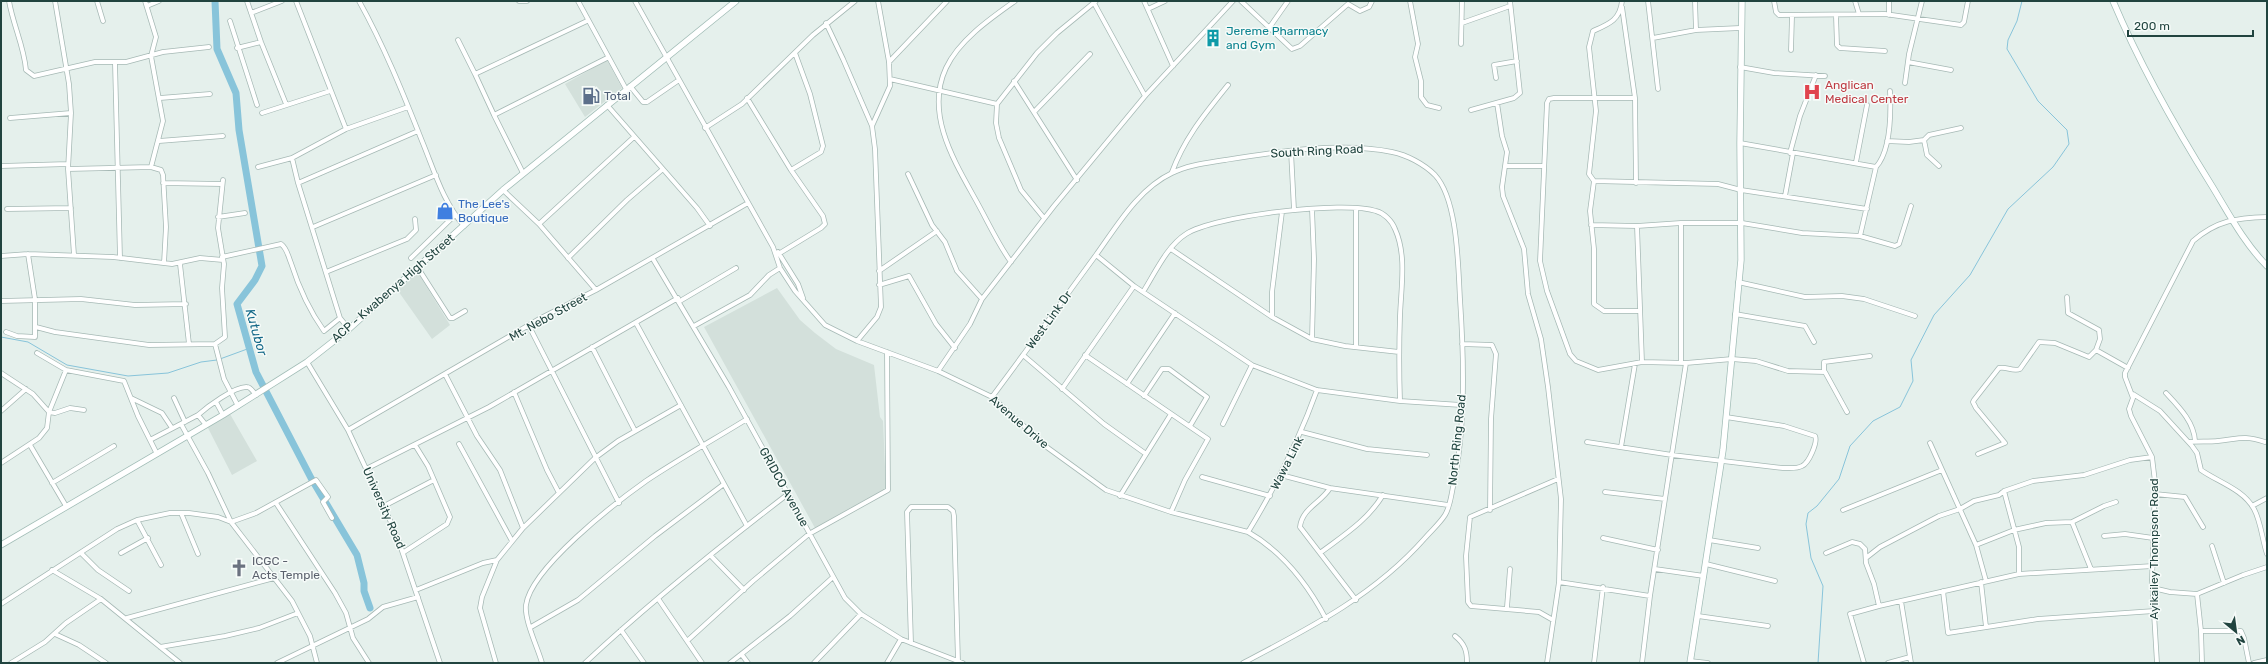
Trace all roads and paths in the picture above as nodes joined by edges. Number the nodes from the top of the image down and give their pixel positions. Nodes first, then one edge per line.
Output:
1 (9, 1) edge
2 (55, 1) edge
3 (97, 1) edge
4 (145, 1) edge
5 (159, 1) edge
6 (247, 1) edge
7 (282, 1) edge
8 (296, 1) edge
9 (359, 1) edge
10 (519, 1) edge
11 (527, 1) edge
12 (578, 1) edge
13 (635, 1) edge
14 (736, 1) edge
15 (854, 1) edge
16 (878, 1) edge
17 (947, 1) edge
18 (1015, 1) edge
19 (1144, 1) edge
20 (1165, 1) edge
21 (1233, 1) edge
22 (1241, 1) edge
23 (1288, 1) edge
24 (1372, 1) edge
25 (1410, 1) edge
26 (1462, 1) edge
27 (1622, 1) edge
28 (1648, 1) edge
29 (1695, 1) edge
30 (1742, 1) edge
31 (1774, 1) edge
32 (1855, 1) edge
33 (1889, 1) edge
34 (1922, 1) edge
35 (1968, 1) edge
36 (2113, 1) edge
37 (1095, 2) edge
38 (1510, 4) edge
39 (147, 6) junction
40 (1622, 7) junction
41 (1148, 10) junction
42 (251, 12) junction
43 (1859, 14) junction
44 (1889, 15) junction
45 (1792, 16) junction
46 (1836, 16) junction
47 (1916, 17) junction
48 (230, 20) dead end
49 (103, 21) dead end
50 (587, 21) junction
51 (826, 23) junction
52 (1462, 23) junction
53 (1269, 28) junction
54 (1740, 28) junction
55 (1696, 30) junction
56 (1653, 38) junction
57 (458, 40) dead end
58 (261, 42) junction
59 (1461, 44) dead end
60 (209, 47) dead end
61 (237, 48) junction
62 (1791, 50) dead end
63 (1885, 51) dead end
64 (795, 52) junction
65 (1090, 54) dead end
66 (151, 56) junction
67 (607, 58) junction
68 (666, 58) junction
69 (1517, 61) junction
70 (889, 62) junction
71 (1908, 62) junction
72 (115, 63) junction
73 (1173, 66) junction
74 (1740, 67) junction
75 (68, 70) junction
76 (1951, 70) dead end
77 (475, 74) junction
78 (1816, 75) junction
79 (1826, 76) dead end
80 (1496, 78) dead end
81 (890, 79) junction
82 (679, 80) junction
83 (1014, 81) junction
84 (1905, 83) dead end
85 (1228, 85) dead end
86 (628, 88) junction
87 (940, 89) junction
88 (1658, 89) dead end
89 (330, 91) junction
90 (1890, 91) dead end
91 (210, 94) dead end
92 (1145, 96) junction
93 (160, 98) junction
94 (747, 98) junction
95 (1595, 98) junction
96 (1635, 98) junction
97 (1497, 103) junction
98 (286, 104) junction
99 (997, 104) junction
100 (257, 105) dead end
101 (607, 105) junction
102 (1867, 105) dead end
103 (408, 107) junction
104 (1440, 108) dead end
105 (1471, 110) dead end
106 (1034, 111) junction
107 (71, 112) junction
108 (262, 113) dead end
109 (494, 115) junction
110 (10, 118) dead end
111 (872, 126) junction
112 (705, 128) junction
113 (1961, 128) dead end
114 (346, 129) junction
115 (418, 132) junction
116 (223, 136) dead end
117 (634, 137) junction
118 (1924, 140) junction
119 (159, 141) junction
120 (1887, 141) junction
121 (1740, 144) junction
122 (1291, 151) junction
123 (1792, 153) junction
124 (292, 158) junction
125 (1856, 162) junction
126 (1, 166) edge
127 (1505, 166) junction
128 (1544, 166) junction
129 (1876, 166) junction
130 (1939, 166) dead end
131 (68, 167) junction
132 (151, 167) junction
133 (258, 167) dead end
134 (118, 168) junction
135 (663, 169) junction
136 (791, 170) junction
137 (1172, 172) junction
138 (523, 173) junction
139 (908, 174) dead end
140 (436, 175) junction
141 (1077, 180) junction
142 (1594, 181) junction
143 (163, 183) junction
144 (298, 183) junction
145 (1636, 183) junction
146 (503, 190) junction
147 (1741, 190) junction
148 (1785, 196) junction
149 (748, 204) junction
150 (1911, 206) dead end
151 (71, 208) junction
152 (1356, 208) junction
153 (7, 209) dead end
154 (1312, 209) junction
155 (1867, 209) junction
156 (1294, 210) junction
157 (1282, 212) junction
158 (245, 213) dead end
159 (455, 215) junction
160 (2267, 216) edge
161 (218, 217) junction
162 (1044, 218) junction
163 (415, 219) dead end
164 (2232, 219) junction
165 (1682, 222) junction
166 (1742, 223) junction
167 (539, 224) junction
168 (1591, 225) junction
169 (464, 226) junction
170 (710, 226) junction
171 (1637, 226) junction
172 (313, 227) junction
173 (937, 231) junction
174 (1860, 236) junction
175 (773, 247) junction
176 (1171, 249) junction
177 (780, 253) junction
178 (28, 254) junction
179 (74, 255) junction
180 (1096, 255) junction
181 (1, 256) edge
182 (120, 258) junction
183 (411, 258) dead end
184 (568, 258) junction
185 (652, 258) junction
186 (223, 259) junction
187 (1011, 262) junction
188 (164, 263) junction
189 (180, 264) junction
190 (2267, 266) edge
191 (418, 268) junction
192 (736, 268) dead end
193 (780, 268) junction
194 (878, 271) junction
195 (326, 272) junction
196 (1738, 282) junction
197 (879, 285) junction
198 (1134, 286) junction
199 (596, 290) junction
200 (1143, 292) junction
201 (2067, 297) dead end
202 (35, 299) junction
203 (982, 299) junction
204 (679, 300) junction
205 (1, 301) edge
206 (804, 301) junction
207 (186, 304) junction
208 (465, 311) dead end
209 (1640, 311) junction
210 (1175, 313) junction
211 (1461, 313) joint
212 (1736, 314) junction
213 (1915, 316) dead end
214 (1272, 317) junction
215 (340, 318) junction
216 (636, 322) junction
217 (529, 326) junction
218 (694, 326) junction
219 (36, 327) junction
220 (349, 329) junction
221 (6, 332) dead end
222 (1312, 339) junction
223 (857, 342) junction
224 (1814, 342) dead end
225 (189, 344) junction
226 (215, 344) junction
227 (1462, 344) junction
228 (592, 347) junction
229 (1356, 347) junction
230 (954, 348) junction
231 (2096, 350) junction
232 (887, 352) junction
233 (1399, 352) junction
234 (37, 353) dead end
235 (1023, 355) junction
236 (1086, 355) junction
237 (1870, 356) dead end
238 (1732, 359) junction
239 (307, 362) junction
240 (1642, 362) junction
241 (1684, 363) junction
242 (1635, 364) junction
243 (1252, 365) junction
244 (2128, 368) junction
245 (66, 370) junction
246 (552, 370) junction
247 (938, 371) junction
248 (1824, 372) junction
249 (1, 373) edge
250 (446, 376) junction
251 (1127, 384) junction
252 (26, 389) junction
253 (1062, 389) junction
254 (1317, 390) junction
255 (514, 392) junction
256 (230, 393) junction
257 (2133, 394) junction
258 (2166, 394) dead end
259 (256, 395) junction
260 (1144, 396) junction
261 (992, 397) junction
262 (131, 398) junction
263 (174, 398) dead end
264 (1400, 400) junction
265 (216, 402) junction
266 (681, 404) junction
267 (1462, 405) junction
268 (238, 406) junction
269 (84, 410) dead end
270 (1, 411) edge
271 (49, 412) junction
272 (1847, 412) dead end
273 (198, 414) junction
274 (1171, 414) junction
275 (223, 415) junction
276 (469, 417) junction
277 (1726, 417) junction
278 (747, 419) junction
279 (183, 423) junction
280 (1223, 424) dead end
281 (206, 425) junction
282 (1190, 426) junction
283 (172, 428) junction
284 (348, 430) junction
285 (635, 431) junction
286 (1302, 432) junction
287 (188, 435) junction
288 (150, 440) junction
289 (2195, 441) junction
290 (1587, 442) dead end
291 (2189, 442) junction
292 (2265, 442) dead end
293 (1930, 443) dead end
294 (459, 444) dead end
295 (30, 445) junction
296 (415, 445) junction
297 (114, 446) dead end
298 (704, 446) junction
299 (1621, 447) junction
300 (157, 454) junction
301 (1146, 454) junction
302 (1978, 454) dead end
303 (1427, 455) dead end
304 (1672, 455) junction
305 (2152, 457) junction
306 (595, 458) junction
307 (1721, 460) junction
308 (1, 463) edge
309 (366, 469) junction
310 (1942, 470) junction
311 (1281, 475) junction
312 (1202, 477) dead end
313 (1558, 479) junction
314 (434, 480) junction
315 (52, 483) junction
316 (724, 484) junction
317 (1330, 488) junction
318 (2004, 491) junction
319 (1606, 492) dead end
320 (559, 493) junction
321 (788, 494) junction
322 (2155, 494) junction
323 (1383, 495) junction
324 (1120, 496) junction
325 (1270, 496) junction
326 (2267, 498) edge
327 (1664, 499) junction
328 (2116, 502) dead end
329 (276, 503) junction
330 (619, 503) junction
331 (1448, 505) junction
332 (66, 506) junction
333 (384, 506) junction
334 (2252, 506) junction
335 (1960, 509) junction
336 (1490, 510) junction
337 (1843, 510) dead end
338 (1171, 512) junction
339 (182, 513) junction
340 (332, 518) dead end
341 (137, 520) junction
342 (231, 522) junction
343 (2072, 522) junction
344 (747, 526) junction
345 (2203, 527) dead end
346 (523, 528) junction
347 (2014, 530) junction
348 (1248, 532) junction
349 (810, 534) junction
350 (2104, 536) dead end
351 (148, 538) junction
352 (1603, 538) dead end
353 (2153, 538) junction
354 (1709, 540) junction
355 (512, 541) junction
356 (1, 545) edge
357 (1976, 545) junction
358 (2212, 546) dead end
359 (1758, 548) dead end
360 (1658, 550) junction
361 (404, 552) junction
362 (81, 553) junction
363 (121, 553) dead end
364 (1320, 553) junction
365 (1826, 553) dead end
366 (198, 554) dead end
367 (2267, 554) edge
368 (711, 556) junction
369 (1866, 558) junction
370 (497, 560) junction
371 (1706, 564) junction
372 (161, 565) dead end
373 (2153, 566) junction
374 (2267, 567) edge
375 (1510, 569) dead end
376 (2091, 569) junction
377 (52, 570) junction
378 (1655, 570) junction
379 (2019, 574) junction
380 (1704, 576) junction
381 (274, 578) junction
382 (832, 578) junction
383 (1775, 581) dead end
384 (1986, 581) junction
385 (1559, 582) junction
386 (1981, 582) junction
387 (2224, 583) junction
388 (1603, 587) junction
389 (2153, 588) junction
390 (416, 590) junction
391 (744, 590) junction
392 (129, 591) dead end
393 (1943, 591) junction
394 (2197, 594) junction
395 (1650, 596) junction
396 (418, 598) junction
397 (101, 599) junction
398 (658, 600) junction
399 (1356, 600) junction
400 (1901, 601) junction
401 (1, 604) edge
402 (1879, 606) junction
403 (1507, 607) junction
404 (2154, 611) junction
405 (298, 613) junction
406 (861, 614) junction
407 (1698, 616) junction
408 (127, 618) junction
409 (1326, 619) junction
410 (1553, 620) junction
411 (1768, 626) dead end
412 (1986, 627) junction
413 (350, 628) junction
414 (531, 628) junction
415 (621, 630) junction
416 (2201, 631) junction
417 (55, 634) junction
418 (1455, 636) dead end
419 (901, 639) junction
420 (686, 641) junction
421 (910, 643) junction
422 (313, 645) junction
423 (160, 647) junction
424 (742, 655) junction
425 (1910, 657) junction
426 (2267, 660) edge
427 (961, 662) edge
428 (1690, 662) edge
429 (10, 663) edge
430 (106, 663) edge
431 (180, 663) edge
432 (277, 663) edge
433 (317, 663) edge
434 (369, 663) edge
435 (440, 663) edge
436 (496, 663) edge
437 (542, 663) edge
438 (585, 663) edge
439 (644, 663) edge
440 (702, 663) edge
441 (730, 663) edge
442 (748, 663) edge
443 (814, 663) edge
444 (887, 663) edge
445 (1243, 663) edge
446 (1467, 663) edge
447 (1547, 663) edge
448 (1594, 663) edge
449 (1642, 663) edge
450 (1708, 663) edge
451 (1864, 663) edge
452 (1888, 663) edge
453 (1911, 663) edge
454 (2157, 663) edge
455 (2202, 663) edge
456 (2249, 663) edge
457 (2254, 663) edge

1 - 75 street
2 - 75 street
3 - 49 street
4 - 39 street
5 - 39 street
6 - 42 street
7 - 42 street
8 - 89 street
9 - 103 street
10 - 11 street
12 - 50 street
13 - 68 street
14 - 68 street, ACP - Kwabenya High Street
15 - 51 street
16 - 70 street
17 - 70 street
18 - 87 street
19 - 41 street
20 - 41 street
21 - 73 street
22 - 53 street
23 - 53 street
24 - 53 street
25 - 104 street
26 - 52 street
27 - 40 street
28 - 56 street
29 - 55 street
30 - 54 street
31 - 45 street
32 - 43 street
33 - 44 street
34 - 47 street
35 - 47 street
36 - 164 street
37 - 83 street
37 - 92 street
38 - 52 street
38 - 69 street
39 - 66 street
40 - 95 street
40 - 96 street
41 - 73 street
42 - 58 street
43 - 44 street
43 - 46 street
44 - 47 street
45 - 46 street
45 - 62 street
46 - 63 street
47 - 71 street
48 - 61 street
50 - 67 street
50 - 77 street
51 - 64 street
51 - 111 street
52 - 59 street
54 - 55 street
54 - 74 street
55 - 56 street
56 - 88 street
57 - 77 street
58 - 61 street
58 - 98 street
60 - 66 street
61 - 100 street
64 - 94 street
64 - 136 street
65 - 106 street
66 - 72 street
66 - 93 street
67 - 86 street
67 - 109 street
68 - 82 street
68 - 86 street, ACP - Kwabenya High Street
69 - 80 street
69 - 97 street
70 - 81 street
71 - 76 street
71 - 84 street
72 - 75 street
72 - 134 street
73 - 92 street
74 - 78 street
74 - 121 street
75 - 107 street
77 - 109 street
78 - 79 street
78 - 123 street
81 - 87 street
81 - 111 street
82 - 86 street
82 - 112 street
83 - 99 street
83 - 106 street
85 - 137 street
86 - 101 street, ACP - Kwabenya High Street
87 - 99 street
87 - 187 street
89 - 98 street
89 - 114 street
90 - 120 street
91 - 93 street
92 - 141 street
93 - 119 street
94 - 112 street
94 - 136 street
95 - 96 street
95 - 128 street
95 - 142 street
96 - 145 street
97 - 105 street
97 - 127 street
98 - 108 street
99 - 162 street
101 - 117 street
101 - 138 street, ACP - Kwabenya High Street
102 - 125 street
103 - 114 street
103 - 115 street
106 - 141 street
107 - 110 street
107 - 131 street
109 - 138 street
111 - 194 street
112 - 149 street
113 - 118 street
114 - 124 street
115 - 140 street
115 - 144 street
116 - 119 street
117 - 135 street
117 - 167 street
118 - 120 street
118 - 130 street
119 - 132 street
120 - 129 street
121 - 123 street
121 - 147 street
122 - 137 street, South Ring Road
122 - 156 street
122 - 211 street, South Ring Road
123 - 125 street
123 - 148 street
124 - 133 street
124 - 144 street
125 - 129 street
126 - 131 street
127 - 128 street
127 - 313 street
128 - 242 street
129 - 155 street
131 - 134 street
131 - 151 street
132 - 134 street
132 - 143 street
134 - 182 street
135 - 170 street
135 - 184 street
136 - 177 street
137 - 180 street, South Ring Road
138 - 146 street, ACP - Kwabenya High Street
139 - 173 street
140 - 159 street
140 - 172 street
141 - 162 street
142 - 145 street
142 - 168 street
143 - 161 street
143 - 188 street
144 - 172 street
145 - 147 street
146 - 167 street
146 - 169 street, ACP - Kwabenya High Street
147 - 148 street
147 - 166 street
148 - 155 street
149 - 170 street, Mt. Nebo Street
149 - 175 street
150 - 174 street
151 - 153 street
151 - 179 street
152 - 154 street
152 - 229 street
152 - 233 street
154 - 156 street
154 - 222 street
155 - 174 street
156 - 157 street
157 - 176 street
157 - 214 street
158 - 161 street
159 - 169 street
159 - 183 street
160 - 164 street
161 - 186 street
162 - 187 street
163 - 195 street
164 - 190 street
164 - 244 street
165 - 166 street
165 - 171 street
165 - 241 street
166 - 174 street
166 - 196 street
167 - 184 street
168 - 171 street
168 - 209 street
169 - 191 street, ACP - Kwabenya High Street
170 - 185 street, Mt. Nebo Street
171 - 209 street
172 - 195 street
173 - 194 street
173 - 203 street
175 - 177 street
175 - 193 street, Avenue Drive
176 - 200 street
176 - 214 street
177 - 206 street
178 - 179 street
178 - 181 street
178 - 202 street
179 - 182 street
180 - 198 street
180 - 235 street, West Link Dr
182 - 188 street
184 - 199 street
185 - 199 street, Mt. Nebo Street
185 - 204 street, GRIDCO Avenue
186 - 189 street
186 - 215 street
186 - 226 street
187 - 203 street
188 - 189 street
189 - 207 street
191 - 208 street
191 - 220 street, ACP - Kwabenya High Street
192 - 204 street
193 - 206 street, Avenue Drive
193 - 218 street
194 - 197 street
195 - 215 street
196 - 212 street
196 - 213 street
197 - 223 street
197 - 230 street
198 - 200 street
198 - 236 street
199 - 217 street, Mt. Nebo Street
200 - 210 street
201 - 231 street
202 - 205 street
202 - 207 street
202 - 219 street
203 - 230 street
204 - 216 street
204 - 218 street, GRIDCO Avenue
206 - 223 street, Avenue Drive
207 - 225 street
209 - 240 street
210 - 243 street
210 - 251 street
211 - 227 street, North Ring Road
212 - 224 street
212 - 238 street
214 - 222 street
215 - 220 street
216 - 228 street
216 - 266 street
217 - 246 street
217 - 250 street, Mt. Nebo Street
218 - 278 street, GRIDCO Avenue
219 - 221 street
219 - 225 street
220 - 239 street, ACP - Kwabenya High Street
222 - 229 street
223 - 232 street, Avenue Drive
225 - 226 street
226 - 256 street
227 - 267 street, North Ring Road
227 - 336 street
228 - 246 street
228 - 285 street
229 - 233 street
230 - 247 street
231 - 244 street
231 - 302 street
232 - 247 street, Avenue Drive
232 - 349 street
233 - 264 street
234 - 245 street
235 - 253 street, West Link Dr
235 - 261 street
236 - 251 street
236 - 253 street
237 - 248 street
238 - 241 street
238 - 248 street
238 - 277 street
239 - 259 street, ACP - Kwabenya High Street
239 - 284 street, University Road
240 - 241 street
240 - 242 street
241 - 304 street
242 - 299 street
243 - 254 street
243 - 280 street
244 - 257 street
245 - 262 street
245 - 271 street
246 - 255 street
246 - 306 street
247 - 261 street, Avenue Drive
248 - 272 street
249 - 252 street
250 - 276 street
250 - 284 street, Mt. Nebo Street
251 - 260 street
252 - 270 street
252 - 271 street
253 - 301 street, West Link Dr
254 - 264 street
254 - 286 street, Wawa Link
255 - 276 street
255 - 320 street
256 - 259 street
256 - 265 street
256 - 268 street
257 - 291 street
257 - 305 street, Ayikailey Thompson Road
258 - 289 street
259 - 268 street, ACP - Kwabenya High Street
260 - 274 street
260 - 282 street
261 - 324 street, Avenue Drive
262 - 283 street
262 - 288 street
263 - 279 street
264 - 267 street
265 - 273 street
265 - 275 street
266 - 285 street
266 - 298 street
267 - 331 street, North Ring Road
268 - 275 street, ACP - Kwabenya High Street
269 - 271 street
271 - 295 street
273 - 279 street
273 - 281 street
274 - 282 street
274 - 301 street
275 - 281 street, ACP - Kwabenya High Street
276 - 296 street
276 - 346 street
277 - 307 street
277 - 307 street
278 - 298 street
278 - 321 street, GRIDCO Avenue
279 - 283 street
279 - 287 street
281 - 287 street, ACP - Kwabenya High Street
282 - 338 street
283 - 288 street
284 - 309 street, University Road
285 - 306 street
286 - 303 street
286 - 311 street, Wawa Link
287 - 300 street, ACP - Kwabenya High Street
287 - 342 street
288 - 300 street
289 - 291 street
289 - 292 street
290 - 299 street
291 - 334 street
293 - 310 street
294 - 355 street
295 - 308 street
295 - 315 street
296 - 309 street
296 - 314 street
297 - 315 street
298 - 316 street
298 - 330 street
299 - 304 street
300 - 332 street, ACP - Kwabenya High Street
301 - 324 street
304 - 307 street
304 - 327 street
305 - 318 street
305 - 322 street, Ayikailey Thompson Road
306 - 320 street
306 - 330 street
307 - 354 street
309 - 333 street, University Road
310 - 335 street
310 - 337 street
311 - 317 street
311 - 325 street, Wawa Link
312 - 325 street
313 - 336 street
313 - 385 street
314 - 333 street
314 - 361 street
315 - 332 street
316 - 344 street
316 - 414 street
317 - 323 street
317 - 364 street
318 - 335 street
318 - 347 street
319 - 327 street
320 - 346 street
321 - 344 street
321 - 349 street, GRIDCO Avenue
322 - 345 street
322 - 353 street, Ayikailey Thompson Road
323 - 331 street
323 - 364 street
324 - 338 street, Avenue Drive
325 - 348 street, Wawa Link
326 - 334 street
327 - 360 street
328 - 343 street
329 - 340 street
329 - 342 street
329 - 413 street
330 - 414 street
331 - 399 street, North Ring Road
332 - 356 street, ACP - Kwabenya High Street
333 - 361 street, University Road
334 - 367 street
335 - 357 street
335 - 369 street
336 - 403 street
338 - 348 street, Avenue Drive
339 - 341 street
339 - 342 street
339 - 366 street
341 - 351 street
341 - 362 street
342 - 381 street
343 - 347 street
343 - 376 street
344 - 368 street
346 - 355 street
347 - 357 street
347 - 379 street
348 - 409 street, Avenue Drive
349 - 382 street, GRIDCO Avenue
349 - 391 street
350 - 353 street
351 - 363 street
351 - 372 street
352 - 360 street
353 - 373 street, Ayikailey Thompson Road
354 - 359 street
354 - 371 street
355 - 370 street
357 - 384 street
358 - 387 street
360 - 378 street
361 - 390 street, University Road
362 - 377 street
362 - 392 street
364 - 399 street
365 - 369 street
368 - 391 street
368 - 398 street
369 - 402 street
370 - 390 street
370 - 436 street
371 - 380 street
371 - 383 street
373 - 376 street
373 - 389 street, Ayikailey Thompson Road
374 - 387 street
375 - 403 street
376 - 379 street
377 - 397 street
377 - 401 street
378 - 380 street
378 - 395 street
379 - 384 street
380 - 407 street
381 - 405 street
381 - 408 street
382 - 406 street, GRIDCO Avenue
382 - 424 street
384 - 386 street
385 - 388 street
385 - 410 street
386 - 393 street
386 - 412 street
387 - 394 street
388 - 395 street
388 - 448 street
389 - 394 street
389 - 404 street, Ayikailey Thompson Road
390 - 396 street, University Road
391 - 420 street
393 - 400 street
393 - 412 street
394 - 416 street
395 - 449 street
396 - 413 street
396 - 435 street, University Road
397 - 408 street
397 - 417 street
398 - 415 street
398 - 420 street
399 - 409 street, North Ring Road
400 - 402 street
400 - 425 street
402 - 451 street
403 - 410 street
404 - 412 street
404 - 454 street, Ayikailey Thompson Road
405 - 422 street
405 - 423 street
406 - 419 street, GRIDCO Avenue
406 - 443 street
407 - 411 street
407 - 428 street
408 - 423 street
409 - 445 street, North Ring Road
410 - 447 street
413 - 422 street
413 - 434 street
414 - 437 street
415 - 438 street
415 - 439 street
416 - 455 street
416 - 456 street
417 - 429 street
417 - 430 street
418 - 446 street
419 - 421 street, GRIDCO Avenue
419 - 444 street
420 - 440 street
421 - 427 street, GRIDCO Avenue
421 - 427 street
422 - 432 street
422 - 433 street
423 - 431 street
424 - 441 street
424 - 442 street
425 - 452 street
425 - 453 street
426 - 457 street
428 - 450 street

